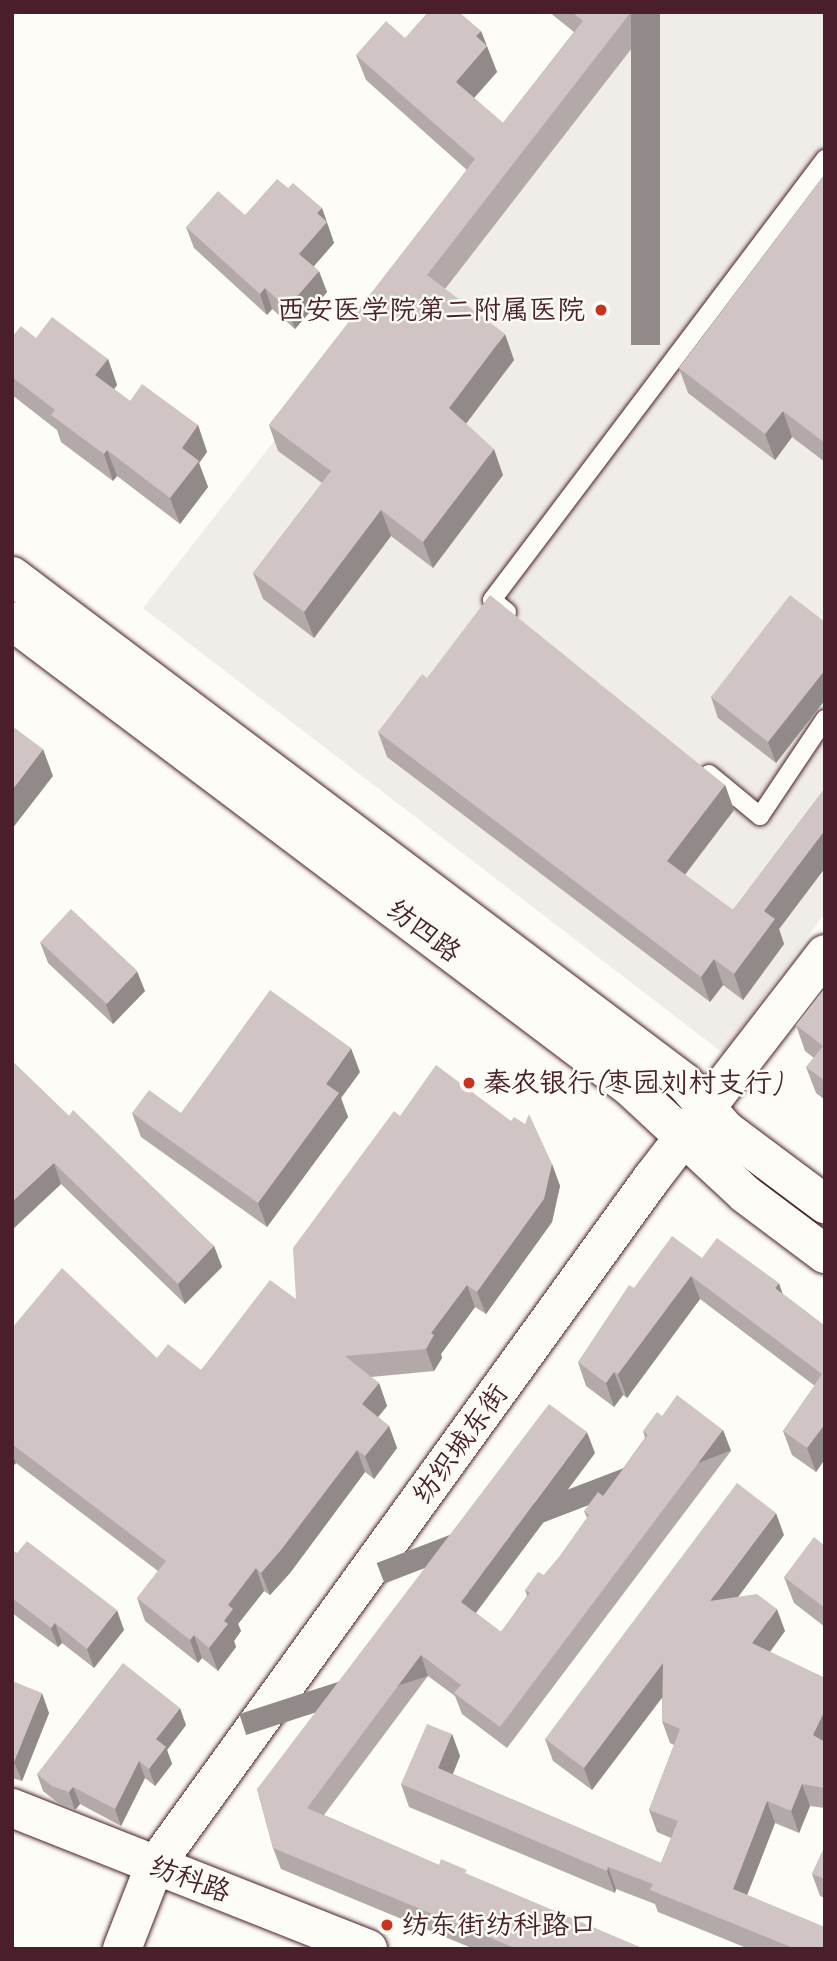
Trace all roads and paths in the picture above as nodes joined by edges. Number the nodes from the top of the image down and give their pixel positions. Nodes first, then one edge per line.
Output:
1 (825, 159) edge
2 (12, 576) edge
3 (12, 621) edge
4 (524, 626) edge
5 (824, 723) edge
6 (696, 764) edge
7 (825, 954) edge
8 (707, 1104) junction
9 (683, 1136) junction
10 (825, 1204) edge
11 (825, 1254) edge
12 (12, 1808) edge
13 (154, 1867) junction
14 (122, 1949) edge
15 (368, 1949) edge

1 - 4 lane
2 - 8 street, 纺四路
3 - 9 street, 纺四路
5 - 6 lane
7 - 8 street, 纺织城东街
8 - 9 street, 纺织城东街
8 - 10 street, 纺四路
9 - 11 street, 纺四路
9 - 13 street, 纺织城东街
12 - 13 street, 纺科路
13 - 14 street, 纺织城东街
13 - 15 street, 纺科路

